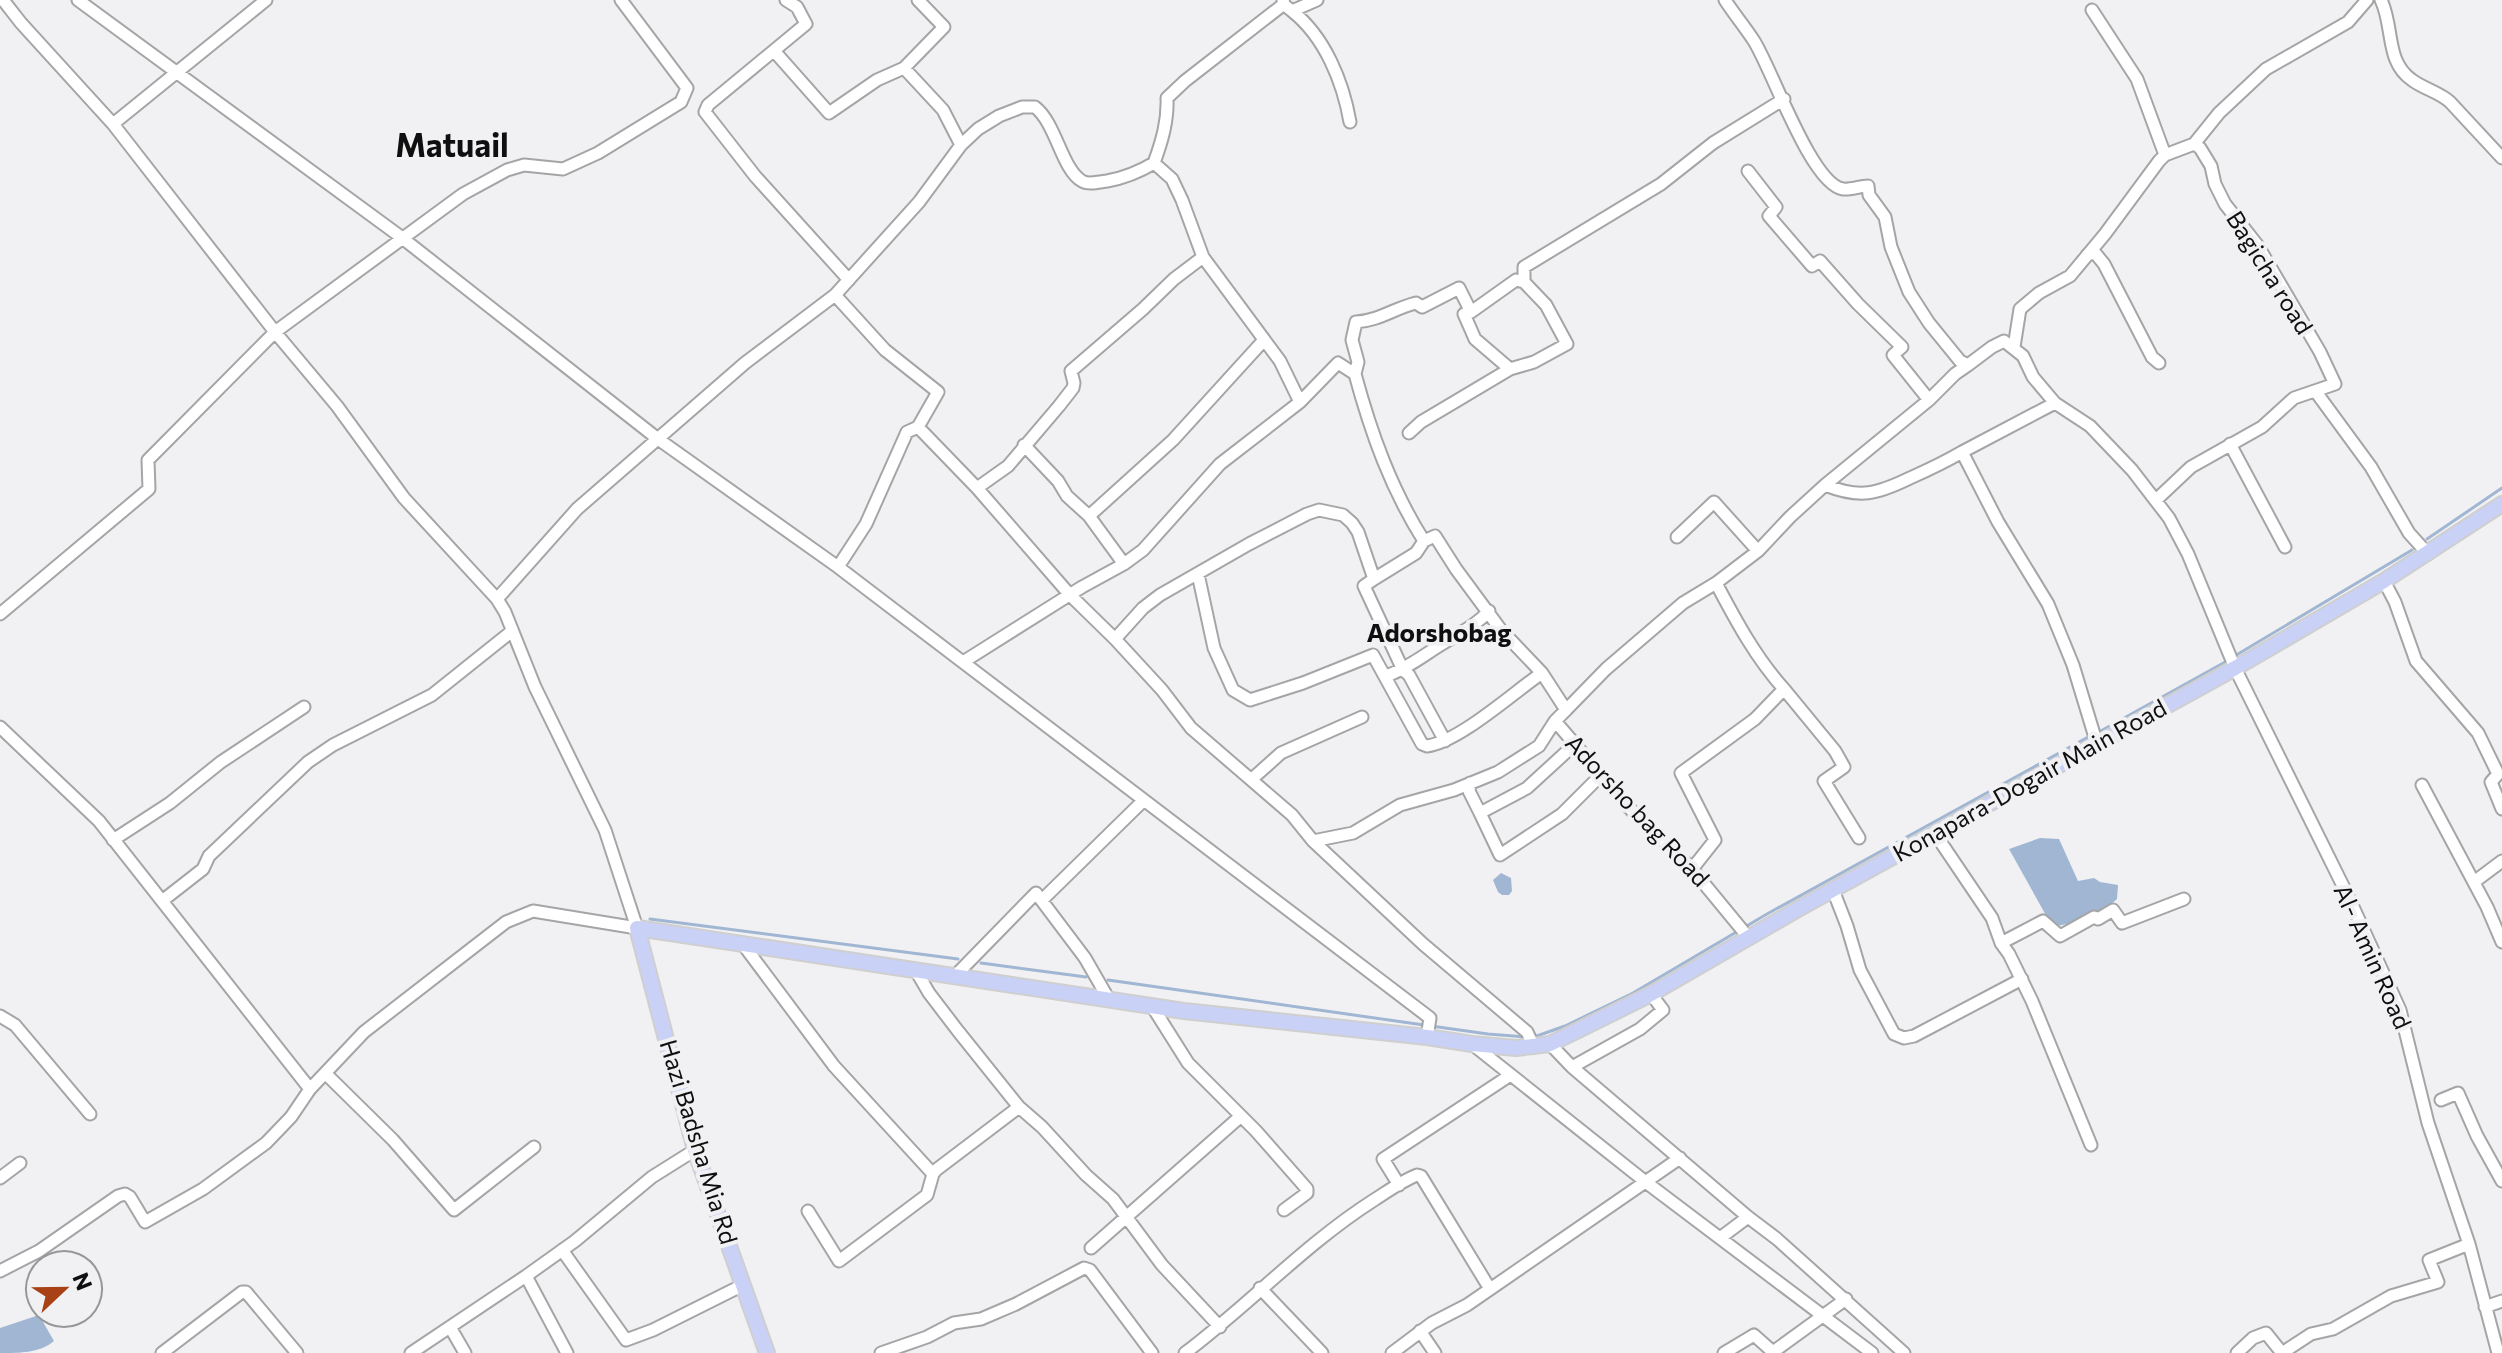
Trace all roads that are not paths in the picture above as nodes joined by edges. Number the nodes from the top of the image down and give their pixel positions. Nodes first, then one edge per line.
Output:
1 (3, 0) edge
2 (78, 0) edge
3 (266, 0) edge
4 (621, 0) edge
5 (786, 0) edge
6 (918, 0) edge
7 (1317, 0) edge
8 (1725, 0) edge
9 (2367, 0) edge
10 (2381, 0) edge
11 (801, 4) edge
12 (1286, 5) edge
13 (2092, 10) dead end
14 (775, 52) junction
15 (904, 68) junction
16 (178, 72) junction
17 (1784, 99) junction
18 (1350, 122) dead end
19 (113, 124) junction
20 (2194, 144) junction
21 (961, 145) junction
22 (2165, 155) junction
23 (2502, 158) edge
24 (1154, 163) junction
25 (1748, 171) dead end
26 (401, 237) junction
27 (2087, 255) junction
28 (1203, 257) junction
29 (849, 280) junction
30 (1524, 282) junction
31 (835, 295) junction
32 (1471, 312) junction
33 (275, 332) junction
34 (1264, 340) junction
35 (2014, 347) junction
36 (2159, 363) dead end
37 (1968, 365) junction
38 (1510, 369) junction
39 (1355, 374) junction
40 (2316, 392) junction
41 (1929, 400) junction
42 (1300, 402) junction
43 (2055, 403) junction
44 (918, 427) junction
45 (1409, 433) dead end
46 (658, 439) junction
47 (2230, 444) junction
48 (1024, 445) junction
49 (1962, 452) junction
50 (1825, 485) junction
51 (977, 488) junction
52 (2156, 500) junction
53 (2502, 505) edge
54 (1089, 516) junction
55 (1677, 537) dead end
56 (1424, 541) junction
57 (2285, 547) dead end
58 (1758, 551) junction
59 (2428, 554) junction
60 (1124, 564) junction
61 (838, 567) junction
62 (1198, 574) junction
63 (1374, 579) junction
64 (2384, 581) junction
65 (1716, 583) junction
66 (1070, 595) junction
67 (497, 599) junction
68 (1489, 611) junction
69 (0, 614) edge
70 (512, 631) junction
71 (1115, 639) junction
72 (963, 662) junction
73 (2235, 668) junction
74 (1403, 670) junction
75 (1542, 673) junction
76 (1386, 676) junction
77 (1784, 689) junction
78 (304, 707) dead end
79 (1566, 710) junction
80 (1362, 717) dead end
81 (1555, 721) junction
82 (0, 727) edge
83 (1445, 741) junction
84 (1575, 744) junction
85 (2097, 744) junction
86 (2500, 774) edge
87 (1601, 775) junction
88 (1252, 779) junction
89 (1470, 783) junction
90 (2422, 785) dead end
91 (1144, 800) junction
92 (2502, 809) edge
93 (1480, 813) junction
94 (1940, 832) junction
95 (1859, 838) dead end
96 (113, 840) junction
97 (1313, 841) junction
98 (2502, 861) edge
99 (1692, 869) junction
100 (2474, 882) junction
101 (1833, 890) junction
102 (2184, 899) dead end
103 (1042, 900) junction
104 (162, 901) junction
105 (637, 928) junction
106 (1743, 931) junction
107 (742, 942) junction
108 (2502, 942) edge
109 (2001, 943) junction
110 (915, 969) junction
111 (954, 977) junction
112 (2022, 979) junction
113 (1651, 994) junction
114 (1108, 998) junction
115 (1152, 1006) junction
116 (0, 1016) edge
117 (1428, 1034) junction
118 (1531, 1040) junction
119 (1472, 1044) junction
120 (1550, 1044) junction
121 (1572, 1067) junction
122 (325, 1073) junction
123 (1509, 1076) junction
124 (310, 1089) junction
125 (2441, 1100) dead end
126 (1019, 1107) junction
127 (90, 1114) dead end
128 (1241, 1116) junction
129 (2091, 1145) dead end
130 (534, 1147) dead end
131 (695, 1150) junction
132 (1680, 1158) junction
133 (20, 1163) dead end
134 (933, 1174) junction
135 (0, 1178) edge
136 (2502, 1181) edge
137 (1647, 1183) junction
138 (1399, 1185) junction
139 (1284, 1210) dead end
140 (808, 1211) dead end
141 (1128, 1217) junction
142 (1748, 1217) junction
143 (1720, 1238) junction
144 (2469, 1244) junction
145 (1091, 1248) dead end
146 (562, 1250) junction
147 (0, 1271) edge
148 (526, 1276) junction
149 (743, 1285) junction
150 (1260, 1288) junction
151 (1490, 1289) junction
152 (1846, 1299) junction
153 (2502, 1301) edge
154 (2485, 1307) junction
155 (1825, 1316) junction
156 (450, 1327) junction
157 (1220, 1327) junction
158 (1420, 1331) junction
159 (162, 1353) edge
160 (297, 1353) edge
161 (411, 1353) edge
162 (465, 1353) edge
163 (567, 1353) edge
164 (767, 1353) edge
165 (881, 1353) edge
166 (1152, 1353) edge
167 (1185, 1353) edge
168 (1322, 1353) edge
169 (1392, 1353) edge
170 (1435, 1353) edge
171 (1724, 1353) edge
172 (1872, 1353) edge
173 (1903, 1353) edge
174 (2237, 1353) edge
175 (2498, 1353) edge

1 - 19 street
2 - 16 street
3 - 16 street
4 - 26 street
5 - 11 street
6 - 15 street
7 - 12 street
8 - 17 street
9 - 20 street
10 - 23 street
11 - 14 street
12 - 18 street
12 - 24 street
13 - 22 street
14 - 15 street
14 - 29 street
15 - 21 street
16 - 19 street
16 - 26 street
17 - 30 street
17 - 37 street
19 - 33 street
20 - 22 street
20 - 40 street, Bagicha road
21 - 24 street
21 - 29 street
22 - 27 street
24 - 28 street
25 - 41 street
26 - 33 street
26 - 46 street
27 - 35 street
27 - 36 street
28 - 34 street
28 - 48 street
29 - 31 street
30 - 32 street
30 - 38 street
31 - 44 street
31 - 46 street
32 - 38 street
32 - 39 street, Adorsho bag Road
33 - 67 street
33 - 69 street
34 - 42 street
34 - 54 street
35 - 37 street
35 - 43 street, Al- Amin Road
37 - 41 street
38 - 45 street
39 - 42 street
39 - 56 street, Adorsho bag Road
40 - 47 street
40 - 59 street
41 - 50 street
42 - 60 street
43 - 49 street
43 - 52 street, Al- Amin Road
44 - 51 street
44 - 61 street
46 - 61 street
46 - 67 street
47 - 52 street
47 - 57 street
48 - 51 street
48 - 54 street
49 - 50 street
49 - 85 street
50 - 58 street
51 - 66 street
52 - 73 street, Al- Amin Road
53 - 59 main road, Konapara-Dogair Main Road
54 - 60 street
55 - 58 street
56 - 63 street
56 - 68 street, Adorsho bag Road
58 - 65 street
59 - 64 main road, Konapara-Dogair Main Road
60 - 66 street
61 - 72 street
62 - 63 street
62 - 71 street
62 - 76 street
63 - 74 street
64 - 73 main road, Konapara-Dogair Main Road
64 - 86 street
65 - 77 street
65 - 79 street
66 - 71 street
66 - 72 street
67 - 70 street
68 - 74 street
68 - 75 street, Adorsho bag Road
70 - 104 street
70 - 105 street
71 - 88 street
72 - 91 street
73 - 85 main road, Konapara-Dogair Main Road
73 - 144 street, Al- Amin Road
74 - 76 street
74 - 83 street
75 - 79 street, Adorsho bag Road
75 - 83 street
76 - 83 street
77 - 95 street
77 - 99 street
78 - 96 street
79 - 81 street, Adorsho bag Road
80 - 88 street
81 - 84 street, Adorsho bag Road
81 - 89 street
82 - 96 street
84 - 87 street, Adorsho bag Road
84 - 93 street
85 - 94 main road, Konapara-Dogair Main Road
86 - 92 street
87 - 93 street
87 - 99 street, Adorsho bag Road
88 - 97 street
89 - 93 street
89 - 97 street
90 - 100 street
91 - 103 street
91 - 117 street
94 - 101 main road, Konapara-Dogair Main Road
94 - 109 street
96 - 104 street
97 - 118 street
98 - 100 street
99 - 106 street, Adorsho bag Road
100 - 108 street
101 - 106 main road, Konapara-Dogair Main Road
101 - 112 street
102 - 109 street
103 - 111 street
103 - 114 street
104 - 124 street
105 - 107 main road, Konapara-Dogair Main Road
105 - 122 street
105 - 131 main road, Hazi Badsha Mia Rd
106 - 113 main road, Konapara-Dogair Main Road
107 - 110 main road, Konapara-Dogair Main Road
107 - 134 street
109 - 112 street
110 - 111 main road, Konapara-Dogair Main Road
110 - 126 street
111 - 114 main road, Konapara-Dogair Main Road
112 - 129 street
113 - 120 main road, Konapara-Dogair Main Road
113 - 121 street
114 - 115 main road, Konapara-Dogair Main Road
115 - 117 main road, Konapara-Dogair Main Road
115 - 128 street
116 - 127 street
117 - 119 main road, Konapara-Dogair Main Road
118 - 119 main road, Konapara-Dogair Main Road
118 - 120 main road, Konapara-Dogair Main Road
119 - 123 street
120 - 121 street
121 - 132 street
122 - 124 street
122 - 130 street
123 - 137 street
123 - 138 street
124 - 147 street
125 - 136 street
126 - 134 street
126 - 141 street
128 - 139 street
128 - 141 street
131 - 146 street
131 - 149 main road, Hazi Badsha Mia Rd
132 - 137 street
132 - 142 street
133 - 135 street
134 - 140 street
137 - 143 street
137 - 151 street
138 - 150 street
138 - 151 street
141 - 145 street
141 - 157 street
142 - 143 street
142 - 152 street
143 - 155 street
144 - 154 street, Al- Amin Road
144 - 174 street
146 - 148 street
146 - 149 street
148 - 156 street
148 - 163 street
149 - 164 main road, Hazi Badsha Mia Rd
150 - 157 street
150 - 168 street
151 - 158 street
152 - 155 street
152 - 173 street
153 - 154 street
154 - 175 street, Al- Amin Road
155 - 171 street
155 - 172 street
156 - 161 street
156 - 162 street
157 - 167 street
158 - 169 street
158 - 170 street
159 - 160 street
165 - 166 street

